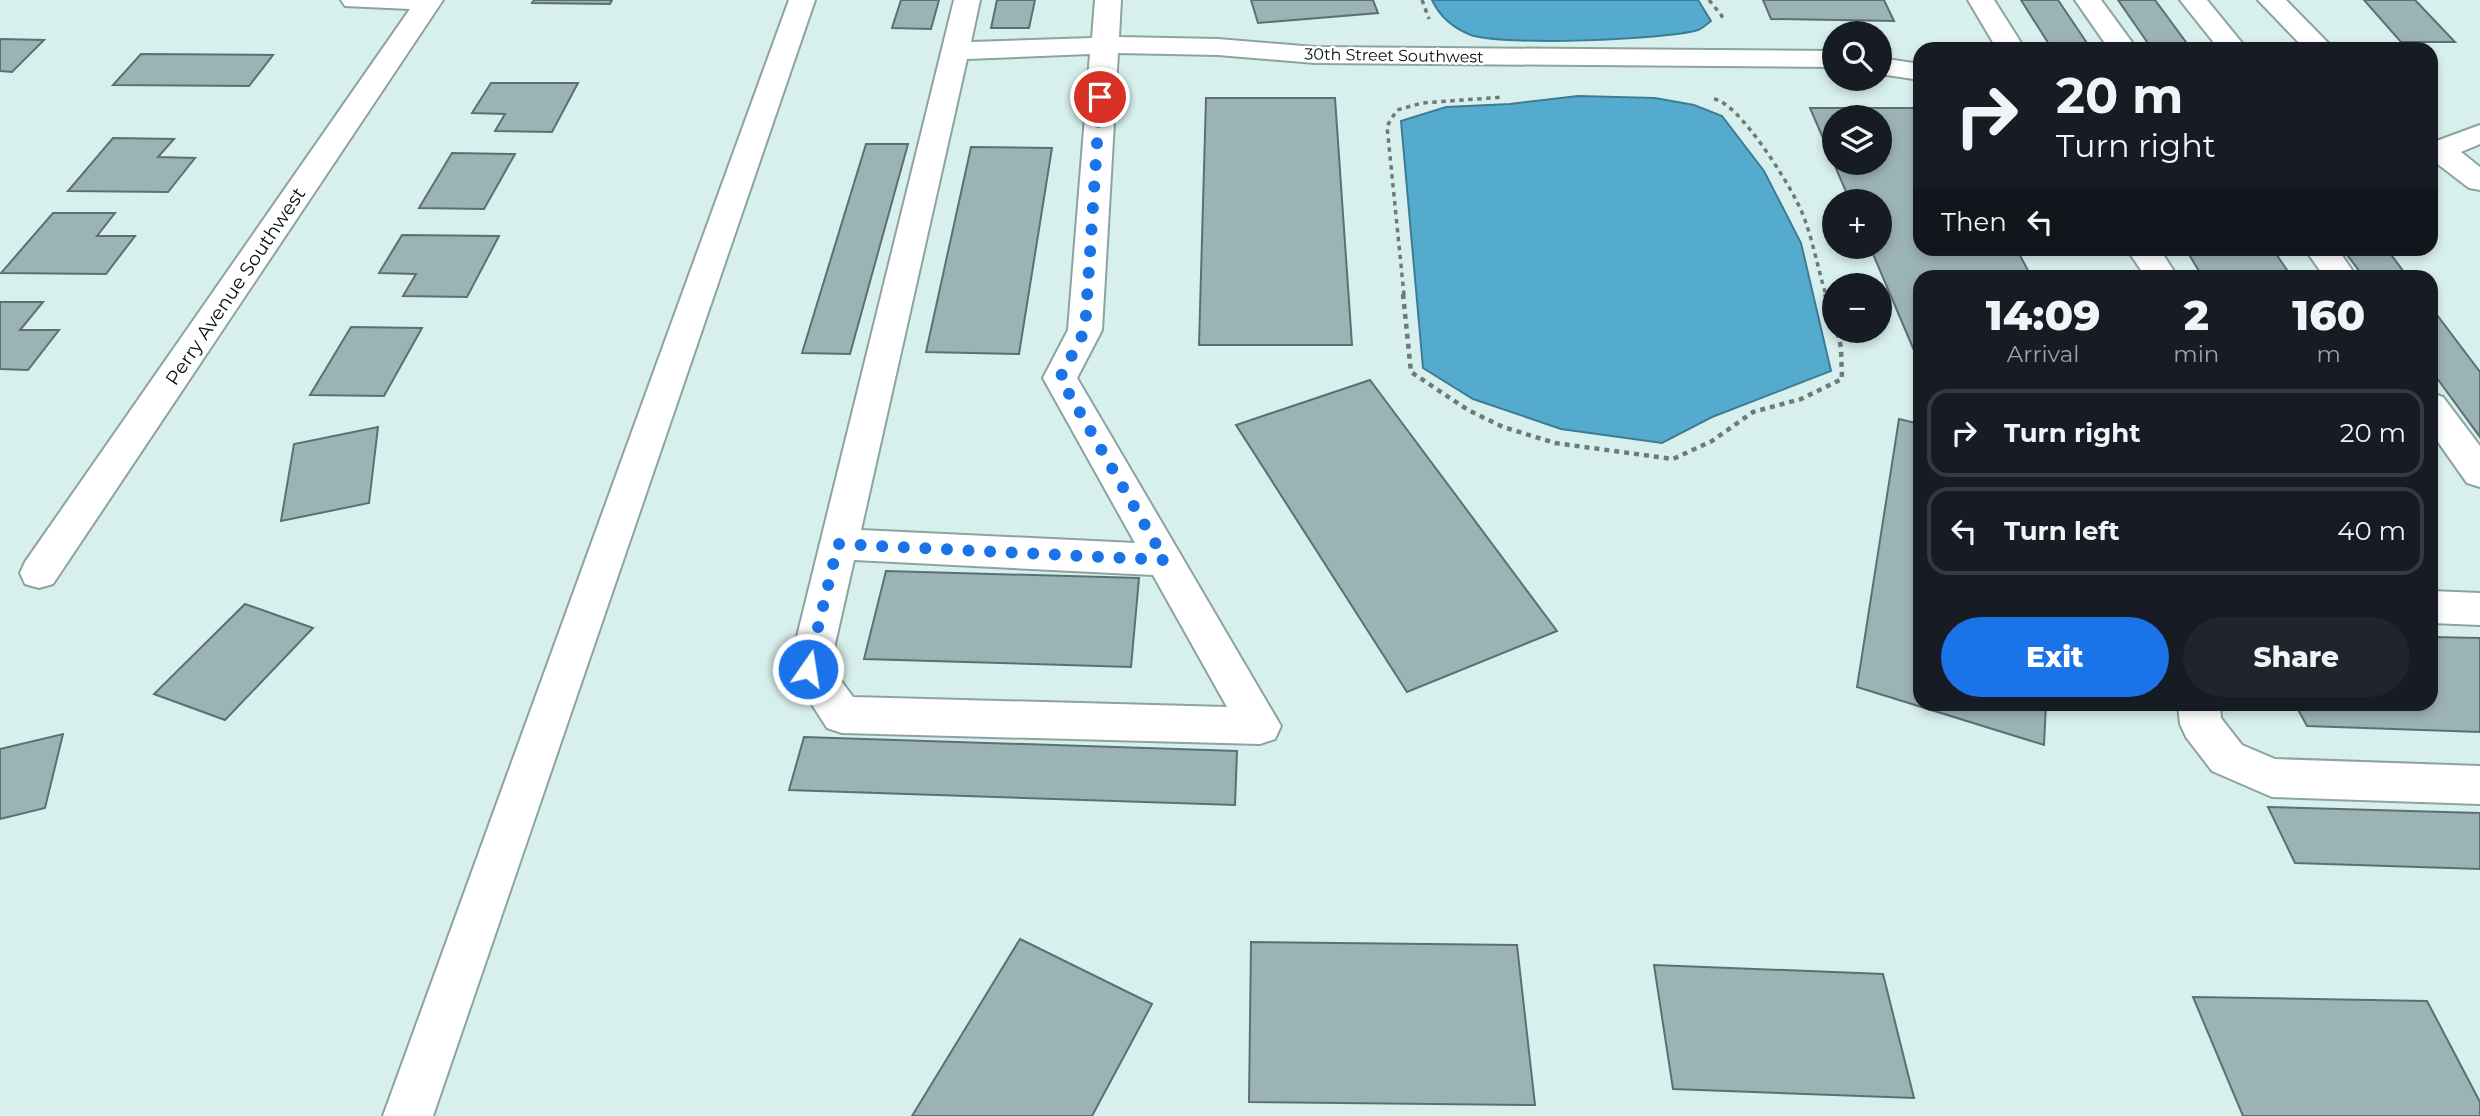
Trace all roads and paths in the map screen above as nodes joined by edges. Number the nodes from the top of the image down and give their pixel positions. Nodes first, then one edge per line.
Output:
1 (354, 0) edge
2 (802, 0) edge
3 (967, 0) edge
4 (1108, 0) edge
5 (1981, 0) edge
6 (2088, 0) edge
7 (2193, 0) edge
8 (2271, 0) edge
9 (430, 1) edge
10 (2007, 42) edge
11 (2118, 42) edge
12 (2227, 42) edge
13 (2313, 42) edge
14 (1104, 46) junction
15 (954, 51) junction
16 (1822, 59) edge
17 (1892, 68) edge
18 (1913, 71) edge
19 (1514, 96) dead end
20 (1708, 98) dead end
21 (2480, 134) edge
22 (2438, 147) edge
23 (2480, 181) edge
24 (1822, 282) edge
25 (1840, 343) edge
26 (2438, 416) edge
27 (2480, 473) edge
28 (838, 544) junction
29 (1165, 560) junction
30 (39, 573) dead end
31 (2438, 607) edge
32 (2480, 609) edge
33 (2200, 711) edge
34 (2480, 785) edge
35 (408, 1116) edge

1 - 9 street
2 - 35 street
3 - 15 street
4 - 14 street
5 - 10 street
6 - 11 street
7 - 12 street
8 - 13 street
9 - 30 street, Perry Avenue Southwest
14 - 15 street, 30th Street Southwest
14 - 16 street, 30th Street Southwest
14 - 29 street
15 - 28 street
17 - 18 street
19 - 25 path
20 - 24 path
21 - 22 street
22 - 23 street
26 - 27 street
28 - 29 street
28 - 29 street
31 - 32 street
33 - 34 street

